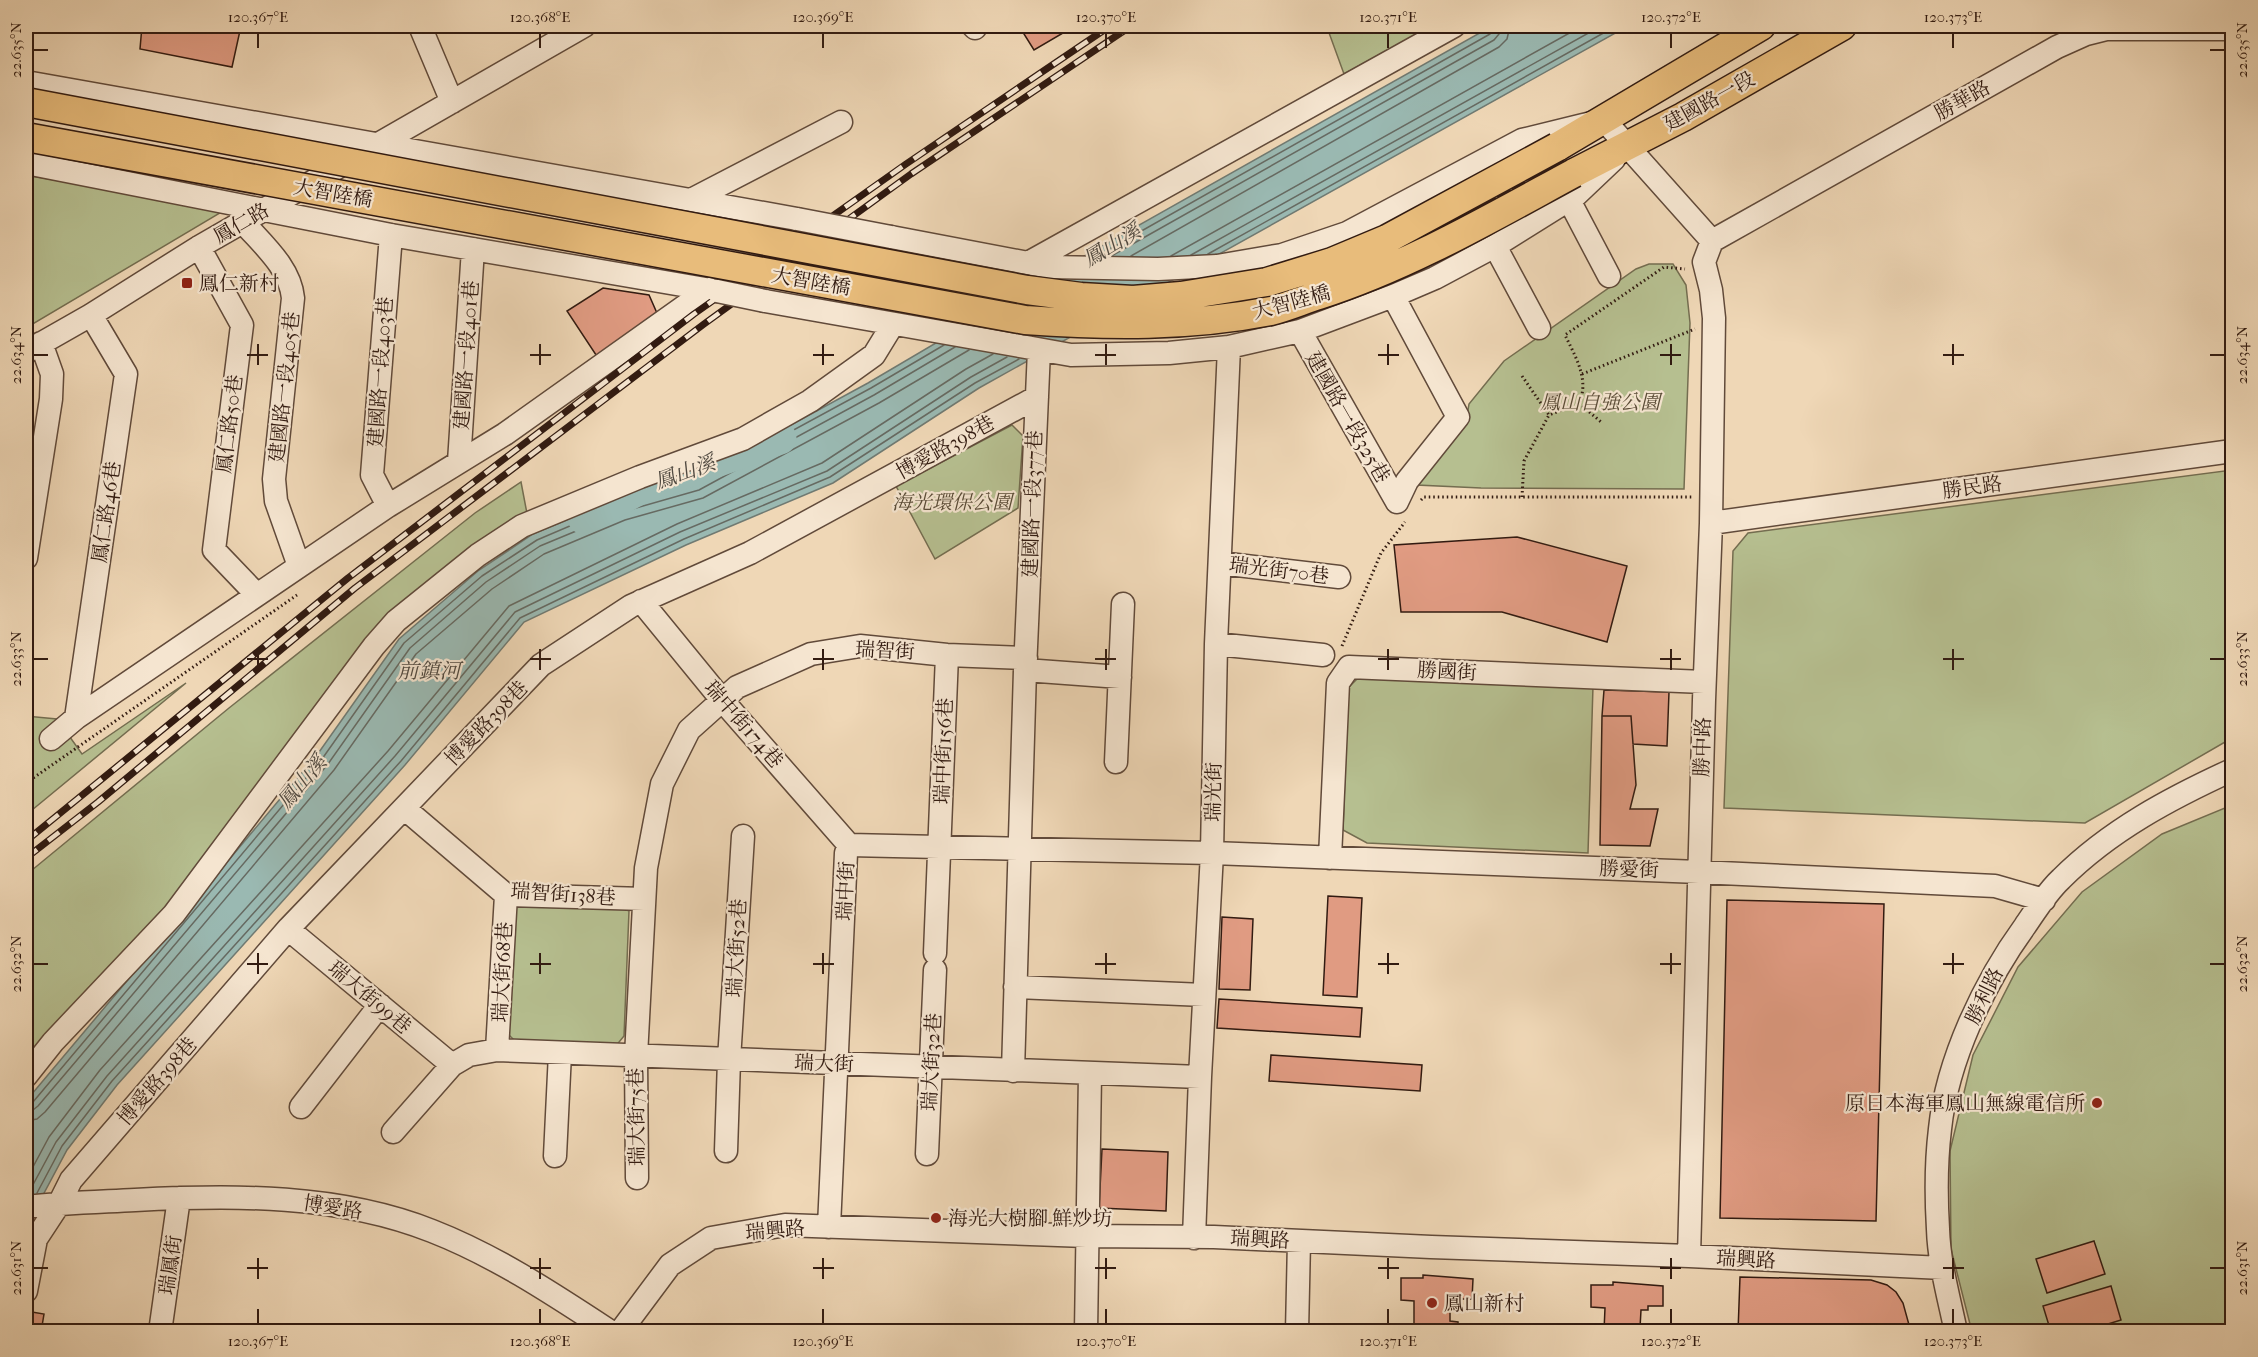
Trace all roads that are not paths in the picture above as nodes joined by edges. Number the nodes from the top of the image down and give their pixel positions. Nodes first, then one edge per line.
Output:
1 (420, 26) edge
2 (584, 26) edge
3 (1454, 26) edge
4 (1761, 26) edge
5 (1842, 26) edge
6 (2232, 29) edge
7 (26, 82) edge
8 (26, 102) edge
9 (452, 102) junction
10 (1604, 120) junction
11 (841, 122) dead end
12 (26, 137) edge
13 (1628, 145) junction
14 (377, 146) junction
15 (1557, 147) joint
16 (26, 163) edge
17 (1571, 186) junction
18 (691, 200) junction
19 (266, 209) junction
20 (243, 222) junction
21 (391, 235) junction
22 (1712, 241) junction
23 (1495, 246) junction
24 (199, 247) junction
25 (473, 249) junction
26 (1038, 265) junction
27 (1609, 276) dead end
28 (713, 290) junction
29 (1393, 296) junction
30 (91, 315) junction
31 (903, 326) junction
32 (1539, 328) dead end
33 (1300, 331) junction
34 (33, 347) edge
35 (1229, 347) junction
36 (1032, 349) junction
37 (1037, 397) junction
38 (2232, 451) edge
39 (459, 462) junction
40 (388, 506) junction
41 (1711, 523) junction
42 (26, 558) edge
43 (1220, 563) junction
44 (293, 570) junction
45 (1339, 577) dead end
46 (257, 595) junction
47 (641, 602) junction
48 (1123, 604) dead end
49 (1216, 644) junction
50 (1332, 653) road end
51 (947, 655) junction
52 (1025, 664) junction
53 (1120, 677) junction
54 (1704, 682) junction
55 (722, 700) junction
56 (76, 718) junction
57 (51, 739) dead end
58 (1116, 762) dead end
59 (2232, 770) edge
60 (404, 808) junction
61 (743, 836) dead end
62 (849, 845) junction
63 (939, 848) junction
64 (1019, 849) junction
65 (1212, 853) junction
66 (1330, 858) junction
67 (1699, 872) junction
68 (506, 895) junction
69 (644, 899) junction
70 (2044, 900) junction
71 (288, 929) junction
72 (935, 961) joint
73 (1016, 987) junction
74 (1204, 995) junction
75 (380, 1005) junction
76 (497, 1050) junction
77 (560, 1053) junction
78 (636, 1056) junction
79 (729, 1060) junction
80 (836, 1064) junction
81 (452, 1065) junction
82 (930, 1068) junction
83 (1013, 1071) junction
84 (1090, 1074) junction
85 (26, 1076) edge
86 (1200, 1077) junction
87 (301, 1107) dead end
88 (393, 1132) dead end
89 (726, 1151) dead end
90 (927, 1154) dead end
91 (555, 1156) dead end
92 (637, 1178) dead end
93 (179, 1198) junction
94 (42, 1205) edge
95 (829, 1227) junction
96 (1086, 1236) junction
97 (1194, 1238) junction
98 (1299, 1241) junction
99 (1689, 1256) junction
100 (1943, 1268) junction
101 (26, 1291) edge
102 (160, 1332) edge
103 (611, 1332) edge
104 (620, 1332) edge
105 (1086, 1332) edge
106 (1297, 1332) edge
107 (1956, 1332) edge

1 - 9 street
2 - 9 street, 鳳仁路
3 - 26 street
4 - 10 main road, 建國路一段
5 - 13 main road, 建國路一段
6 - 22 street, 勝華路
7 - 14 street
8 - 15 main road, 大智陸橋, bridge
9 - 14 street, 鳳仁路
10 - 13 street
10 - 15 main road, 建國路一段
10 - 26 street
11 - 18 street
12 - 17 main road, 大智陸橋, bridge
13 - 17 main road, 建國路一段
13 - 22 street
14 - 18 street
14 - 19 street, 鳳仁路
16 - 19 street
17 - 23 street
17 - 27 street
18 - 26 street, bridge
19 - 20 street, 鳳仁路
19 - 21 street
20 - 24 street, 鳳仁路
20 - 44 street, 建國路一段405巷
21 - 25 street
21 - 40 street, 建國路一段403巷
22 - 41 street, 勝中路
23 - 29 street
23 - 32 street
24 - 30 street, 鳳仁路
24 - 46 street, 鳳仁路50巷
25 - 28 street
25 - 39 street, 建國路一段401巷
28 - 31 street, bridge
28 - 39 street
29 - 33 street
29 - 33 street, 建國路一段325巷
30 - 34 street, 鳳仁路
30 - 56 street, 鳳仁路46巷
31 - 36 street
31 - 85 street
33 - 35 street
34 - 42 street
35 - 36 street
35 - 43 street, 瑞光街
36 - 37 street, 建國路一段377巷
37 - 47 street, 博愛路398巷
37 - 52 street, 建國路一段377巷
38 - 41 street, 勝民路
39 - 40 street
40 - 44 street
41 - 54 street, 勝中路
43 - 45 street, 瑞光街70巷
43 - 49 street, 瑞光街
44 - 46 street
46 - 56 street
47 - 55 street, 瑞中街174巷
47 - 60 street, 博愛路398巷
48 - 53 street
49 - 50 street
49 - 65 street, 瑞光街
51 - 52 street, 瑞智街
51 - 55 street, 瑞智街
51 - 63 street, 瑞中街156巷
52 - 53 street, 瑞智街
52 - 64 street
53 - 58 street
54 - 66 street, 勝國街
54 - 67 street, 勝中路
55 - 62 street, 瑞中街174巷
55 - 69 street, 瑞智街
56 - 57 street
59 - 70 street, 勝利路
60 - 68 street, 瑞智街138巷
60 - 71 street, 博愛路398巷
61 - 79 street, 瑞大街52巷
62 - 63 street, 瑞中街
62 - 80 street, 瑞中街
63 - 64 street, 瑞中街
63 - 72 street, 瑞中街156巷
64 - 65 street, 瑞中街
64 - 73 street
65 - 66 street, 勝愛街
65 - 74 street, 瑞光街
66 - 67 street, 勝愛街
67 - 70 street, 勝愛街
67 - 99 street, 勝中路
68 - 69 street, 瑞智街138巷
68 - 76 street, 瑞大街68巷
69 - 78 street, 瑞智街
70 - 100 street, 勝利路
71 - 75 street, 瑞大街99巷
71 - 94 street, 博愛路398巷
72 - 82 street, 瑞大街32巷
73 - 74 street
73 - 83 street
74 - 86 street, 瑞光街
75 - 81 street, 瑞大街99巷
75 - 87 street
76 - 77 street, 瑞大街
76 - 81 street, 瑞大街
77 - 78 street, 瑞大街
77 - 91 street
78 - 79 street, 瑞大街
78 - 92 street, 瑞大街75巷
79 - 80 street, 瑞大街
79 - 89 street, 瑞大街52巷
80 - 82 street, 瑞大街
80 - 95 street, 瑞中街
81 - 88 street
82 - 83 street, 瑞大街
82 - 90 street, 瑞大街32巷
83 - 84 street, 瑞大街
84 - 86 street, 瑞大街
84 - 96 street
86 - 97 street, 瑞光街
93 - 94 street, 博愛路
93 - 102 street, 瑞鳳街
93 - 103 street, 博愛路
94 - 101 street, 博愛路398巷
95 - 96 street, 瑞興路
95 - 104 street, 瑞興路
96 - 97 street, 瑞興路
96 - 105 street
97 - 98 street, 瑞興路
98 - 99 street, 瑞興路
98 - 106 street
99 - 100 street, 瑞興路
100 - 107 street, 勝利路

